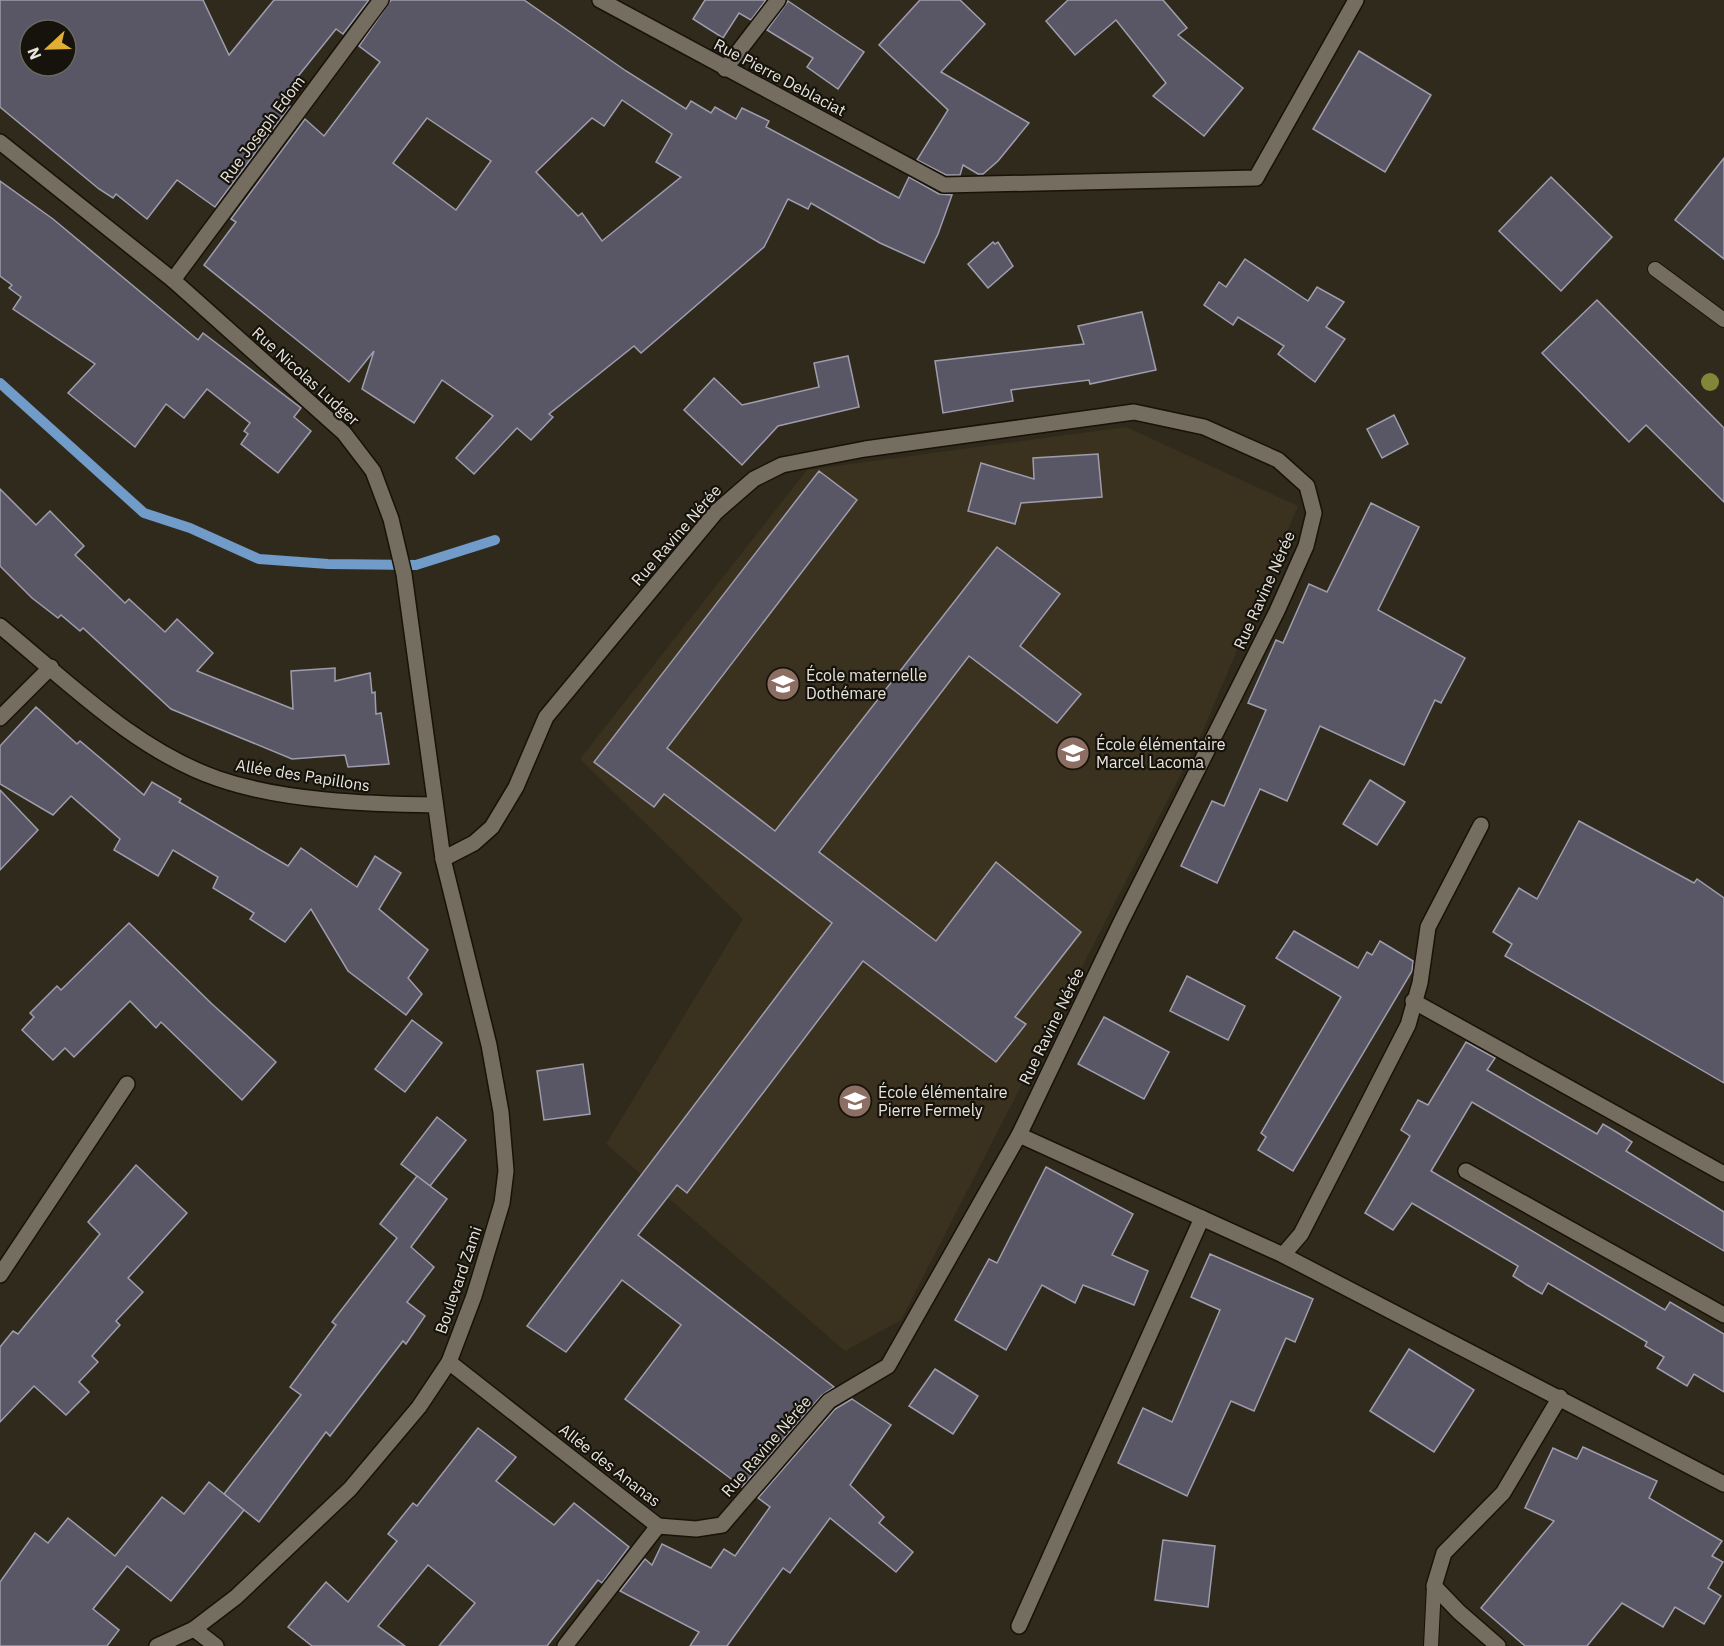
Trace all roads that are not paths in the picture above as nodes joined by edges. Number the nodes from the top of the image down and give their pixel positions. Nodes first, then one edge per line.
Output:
1 (381, 0) edge
2 (600, 0) edge
3 (778, 0) edge
4 (1356, 0) edge
5 (725, 69) junction
6 (0, 142) edge
7 (1655, 269) dead end
8 (173, 280) junction
9 (1724, 320) edge
10 (0, 626) edge
11 (51, 666) junction
12 (0, 718) edge
13 (435, 805) junction
14 (1481, 825) dead end
15 (443, 859) junction
16 (1413, 1001) junction
17 (127, 1084) dead end
18 (1020, 1135) junction
19 (1466, 1171) dead end
20 (1724, 1174) edge
21 (1202, 1218) junction
22 (1283, 1255) junction
23 (0, 1275) edge
24 (1724, 1315) edge
25 (449, 1362) junction
26 (1560, 1397) junction
27 (1724, 1484) edge
28 (658, 1526) junction
29 (1434, 1586) junction
30 (1019, 1626) dead end
31 (194, 1629) junction
32 (157, 1646) edge
33 (216, 1646) edge
34 (564, 1646) edge
35 (1431, 1646) edge
36 (1498, 1646) edge

1 - 8 street, Rue Joseph Edom
2 - 5 street, Rue Pierre Deblaciat
3 - 5 street
4 - 5 street, Rue Pierre Deblaciat
6 - 8 street, Rue Nicolas Ludger
7 - 9 lane
8 - 13 street, Rue Nicolas Ludger
10 - 11 street, Allée des Papillons
11 - 12 street
11 - 13 street, Allée des Papillons
13 - 15 street, Boulevard Zami
14 - 16 street
15 - 18 street, Rue Ravine Nérée
15 - 25 street, Boulevard Zami
16 - 20 street
16 - 22 street
17 - 23 street
18 - 21 street
18 - 28 street, Rue Ravine Nérée
19 - 24 street
21 - 22 street
21 - 30 street
22 - 26 street
25 - 28 street, Allée des Ananas
25 - 31 street, Boulevard Zami
26 - 27 street
26 - 29 street
28 - 34 street, Allée des Ananas
29 - 35 lane
29 - 36 street
31 - 32 street, Boulevard Zami
31 - 33 street

